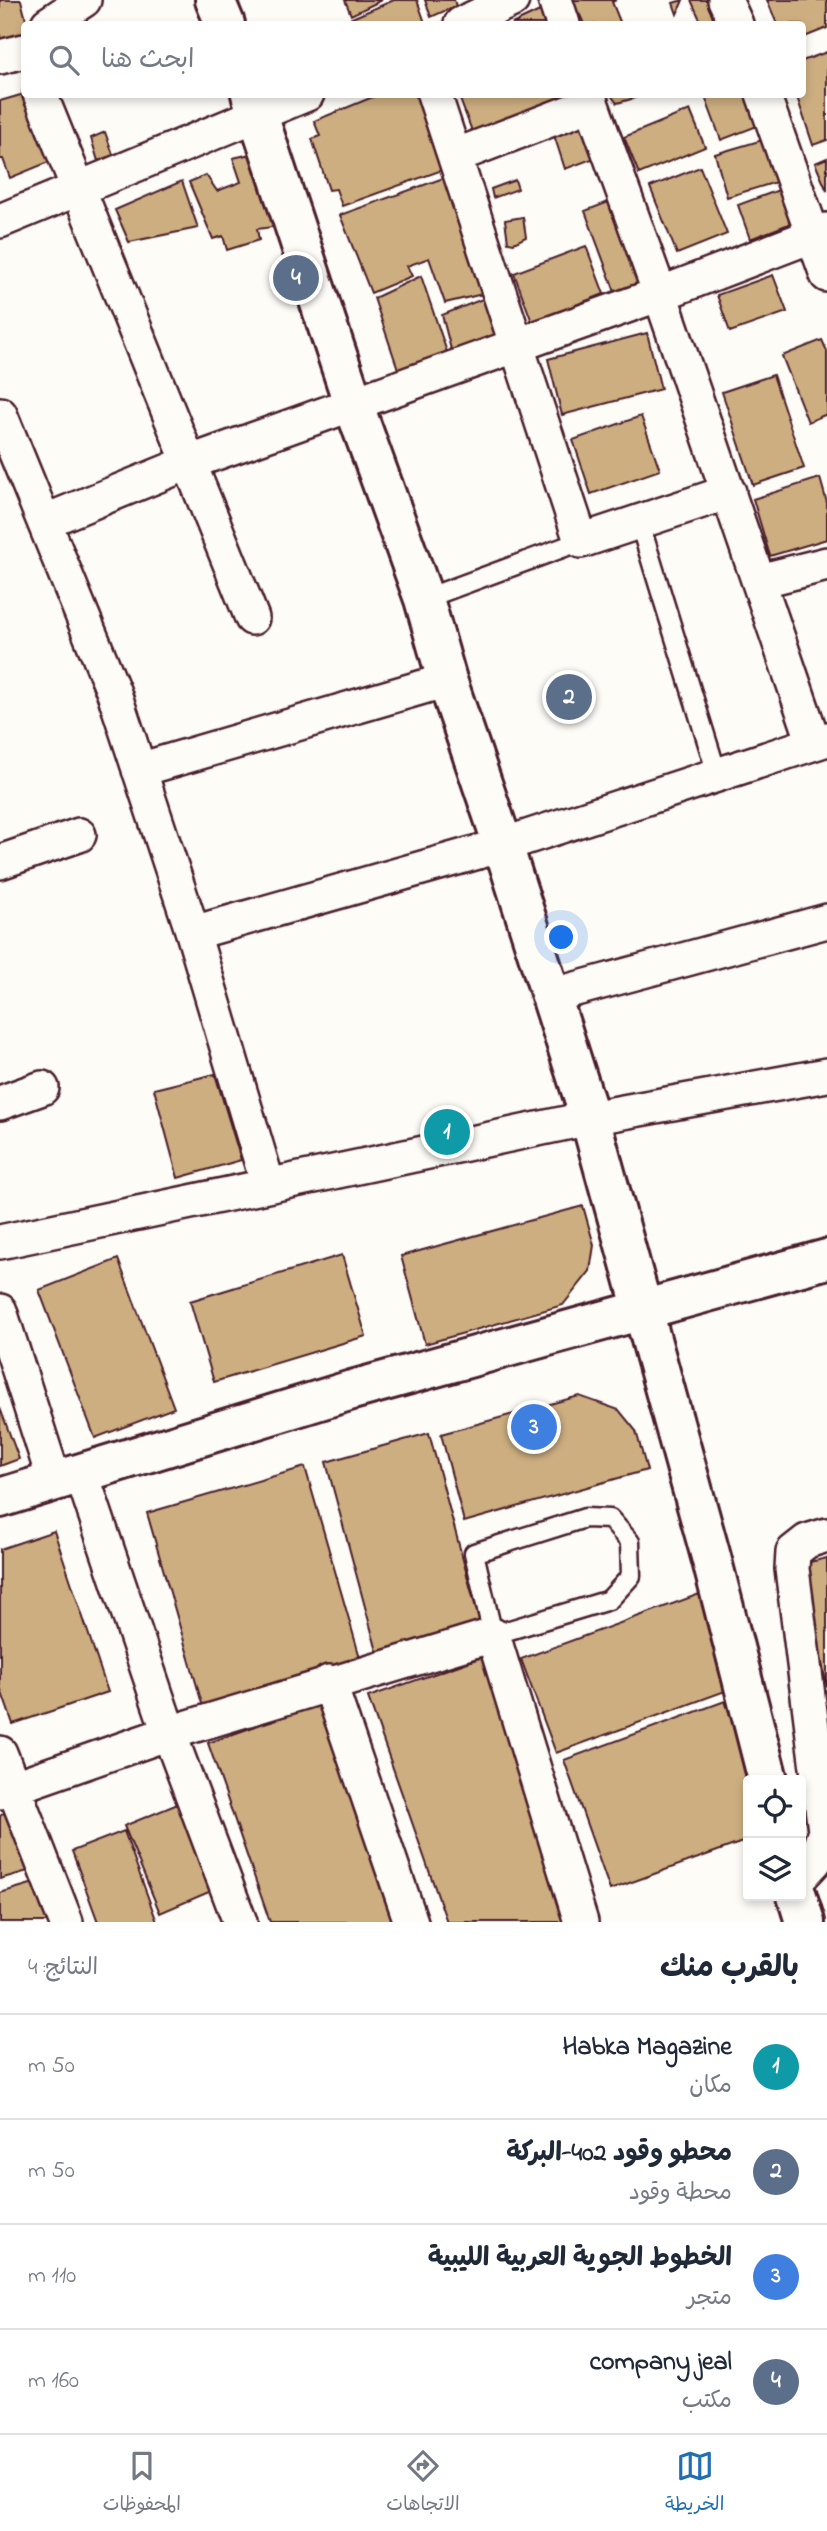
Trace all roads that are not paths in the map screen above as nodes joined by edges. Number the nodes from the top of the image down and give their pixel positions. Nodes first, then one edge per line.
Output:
1 (84, 0) edge
2 (215, 0) edge
3 (512, 0) edge
4 (555, 0) edge
5 (725, 0) edge
6 (52, 21) edge
7 (224, 21) edge
8 (467, 21) edge
9 (562, 21) edge
10 (735, 21) edge
11 (21, 52) edge
12 (0, 57) edge
13 (42, 98) edge
14 (288, 98) edge
15 (435, 98) edge
16 (765, 98) edge
17 (589, 99) edge
18 (255, 105) edge
19 (456, 156) junction
20 (79, 188) junction
21 (0, 221) edge
22 (821, 232) edge
23 (827, 275) edge
24 (660, 294) junction
25 (515, 347) junction
26 (353, 403) junction
27 (0, 414) edge
28 (188, 463) junction
29 (729, 492) junction
30 (639, 521) junction
31 (46, 522) junction
32 (581, 541) junction
33 (827, 564) edge
34 (759, 581) junction
35 (424, 599) junction
36 (252, 618) dead end
37 (447, 680) junction
38 (821, 741) edge
39 (139, 770) junction
40 (718, 777) junction
41 (79, 835) dead end
42 (503, 845) junction
43 (0, 862) edge
44 (827, 920) edge
45 (193, 933) junction
46 (550, 996) junction
47 (827, 1075) edge
48 (42, 1088) dead end
49 (0, 1103) edge
50 (590, 1118) junction
51 (268, 1185) junction
52 (0, 1242) edge
53 (827, 1259) edge
54 (641, 1308) junction
55 (0, 1311) edge
56 (68, 1479) junction
57 (0, 1498) edge
58 (827, 1535) edge
59 (493, 1635) junction
60 (329, 1682) junction
61 (169, 1733) junction
62 (0, 1753) edge
63 (767, 1775) edge
64 (6, 1789) edge
65 (806, 1871) edge
66 (799, 1901) edge
67 (66, 1922) edge
68 (240, 1922) edge
69 (411, 1922) edge
70 (581, 1922) edge
71 (805, 1922) edge

1 - 6 street
2 - 7 street
3 - 8 street
4 - 9 street
5 - 10 street
11 - 12 street
13 - 20 street
14 - 18 street
15 - 19 street
16 - 22 street
17 - 19 street
17 - 24 street
18 - 20 street
18 - 26 street
19 - 25 street
20 - 21 street
20 - 28 street
22 - 23 street
22 - 24 street
24 - 25 street
24 - 29 street
25 - 26 street
25 - 32 street
26 - 28 street
26 - 35 street
27 - 31 street
28 - 31 street
28 - 36 street
29 - 30 street
29 - 34 street
30 - 32 street
30 - 40 lane
31 - 39 street
32 - 35 lane
33 - 34 street
34 - 38 street
35 - 37 street
37 - 39 street
37 - 42 street
38 - 40 street
39 - 45 street
40 - 42 street
41 - 43 street
42 - 45 street
42 - 46 street
44 - 46 street
45 - 51 street
46 - 50 street
47 - 50 street
48 - 49 street
50 - 51 street
50 - 54 street
51 - 52 street
53 - 54 street
54 - 56 street
54 - 63 street
55 - 56 street
56 - 57 street
56 - 61 street
58 - 65 street
59 - 59 lane
59 - 60 street
59 - 70 street
60 - 61 street
60 - 69 street
61 - 64 street
61 - 68 street
62 - 64 street
64 - 67 street
66 - 71 street

